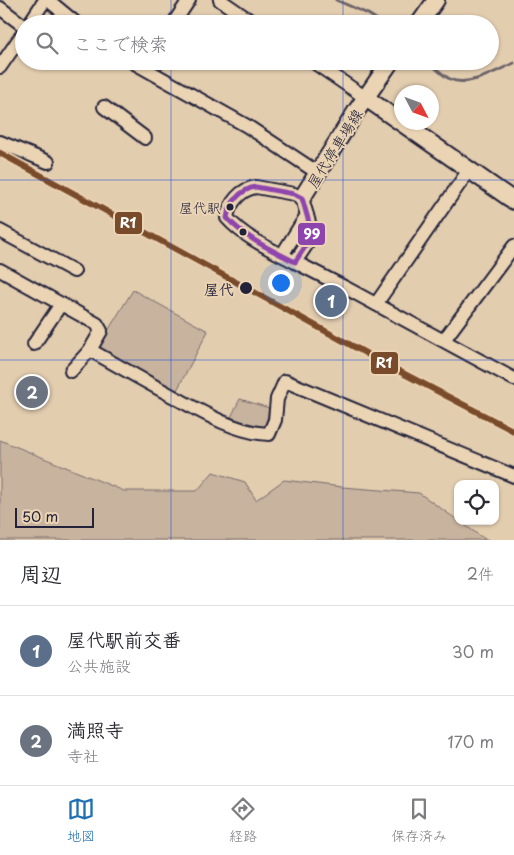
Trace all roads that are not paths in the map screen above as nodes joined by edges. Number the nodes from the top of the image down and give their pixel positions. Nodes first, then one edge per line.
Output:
1 (47, 0) edge
2 (188, 0) edge
3 (220, 0) edge
4 (436, 0) edge
5 (0, 8) edge
6 (36, 15) edge
7 (66, 15) edge
8 (179, 15) edge
9 (242, 15) edge
10 (425, 15) edge
11 (15, 19) edge
12 (15, 45) edge
13 (0, 67) edge
14 (154, 70) edge
15 (325, 70) edge
16 (386, 70) edge
17 (366, 98) junction
18 (104, 107) dead end
19 (145, 138) dead end
20 (0, 142) edge
21 (48, 162) dead end
22 (469, 170) junction
23 (318, 173) junction
24 (302, 198) junction
25 (514, 201) edge
26 (307, 215) junction
27 (0, 231) edge
28 (514, 246) edge
29 (282, 255) junction
30 (295, 262) junction
31 (0, 270) edge
32 (74, 271) dead end
33 (61, 304) junction
34 (376, 304) junction
35 (444, 340) junction
36 (34, 344) dead end
37 (90, 350) junction
38 (71, 371) dead end
39 (514, 379) edge
40 (514, 476) edge

1 - 6 street
1 - 7 street
2 - 8 street
3 - 9 street
4 - 10 main road
5 - 11 street
12 - 13 street
14 - 23 street
15 - 17 street
16 - 17 main road, 屋代停車場線
17 - 22 main road
17 - 23 main road, 屋代停車場線
18 - 19 street
20 - 21 street
22 - 25 main road
22 - 34 street
23 - 24 main road, 屋代停車場線
24 - 26 street
24 - 29 street
26 - 29 street
26 - 30 street
27 - 32 street
28 - 35 street
29 - 30 street
30 - 34 street
31 - 33 street
33 - 36 street
33 - 37 street
34 - 35 street
35 - 39 street
37 - 38 street
37 - 40 street

